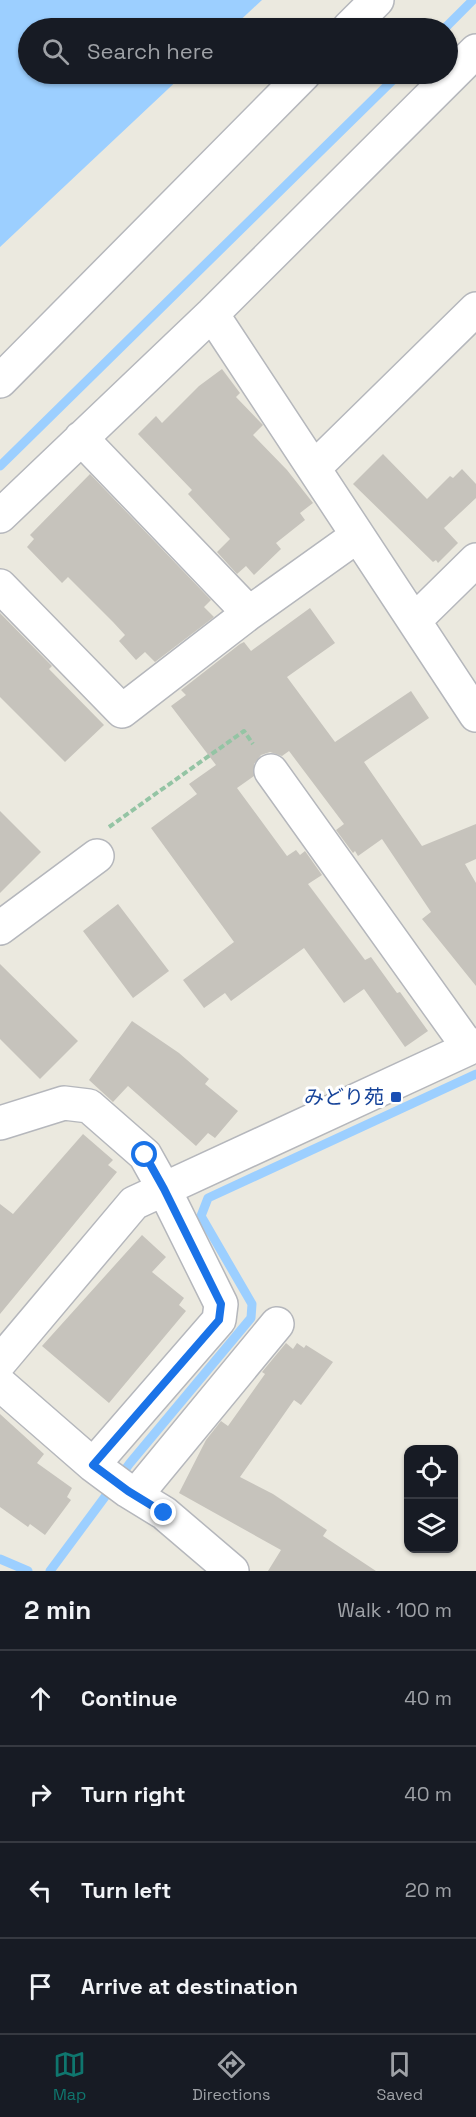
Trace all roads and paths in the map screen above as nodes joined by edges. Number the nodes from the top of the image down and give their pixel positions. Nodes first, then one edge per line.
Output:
1 (377, 0) edge
2 (359, 18) edge
3 (476, 51) edge
4 (458, 69) edge
5 (294, 84) edge
6 (443, 84) edge
7 (476, 309) edge
8 (212, 314) junction
9 (0, 381) edge
10 (81, 438) junction
11 (314, 468) junction
12 (0, 516) edge
13 (357, 536) junction
14 (476, 560) edge
15 (0, 586) edge
16 (249, 613) junction
17 (415, 620) junction
18 (476, 715) edge
19 (244, 731) dead end
20 (271, 771) dead end
21 (99, 845) joint
22 (0, 928) edge
23 (472, 1047) edge
24 (0, 1123) edge
25 (164, 1189) junction
26 (277, 1324) dead end
27 (0, 1362) edge
28 (0, 1384) edge
29 (116, 1482) junction
30 (232, 1571) edge

1 - 2 street
3 - 4 street
5 - 9 street
6 - 8 street
7 - 11 street
8 - 10 street
8 - 11 street
10 - 12 street
10 - 16 street
11 - 13 street
13 - 16 street
13 - 17 street
14 - 17 street
15 - 16 street
17 - 18 street
19 - 21 path
20 - 23 street
21 - 22 street
23 - 25 street
24 - 25 street
25 - 27 street
25 - 29 street
26 - 29 street
28 - 29 street
29 - 30 street

